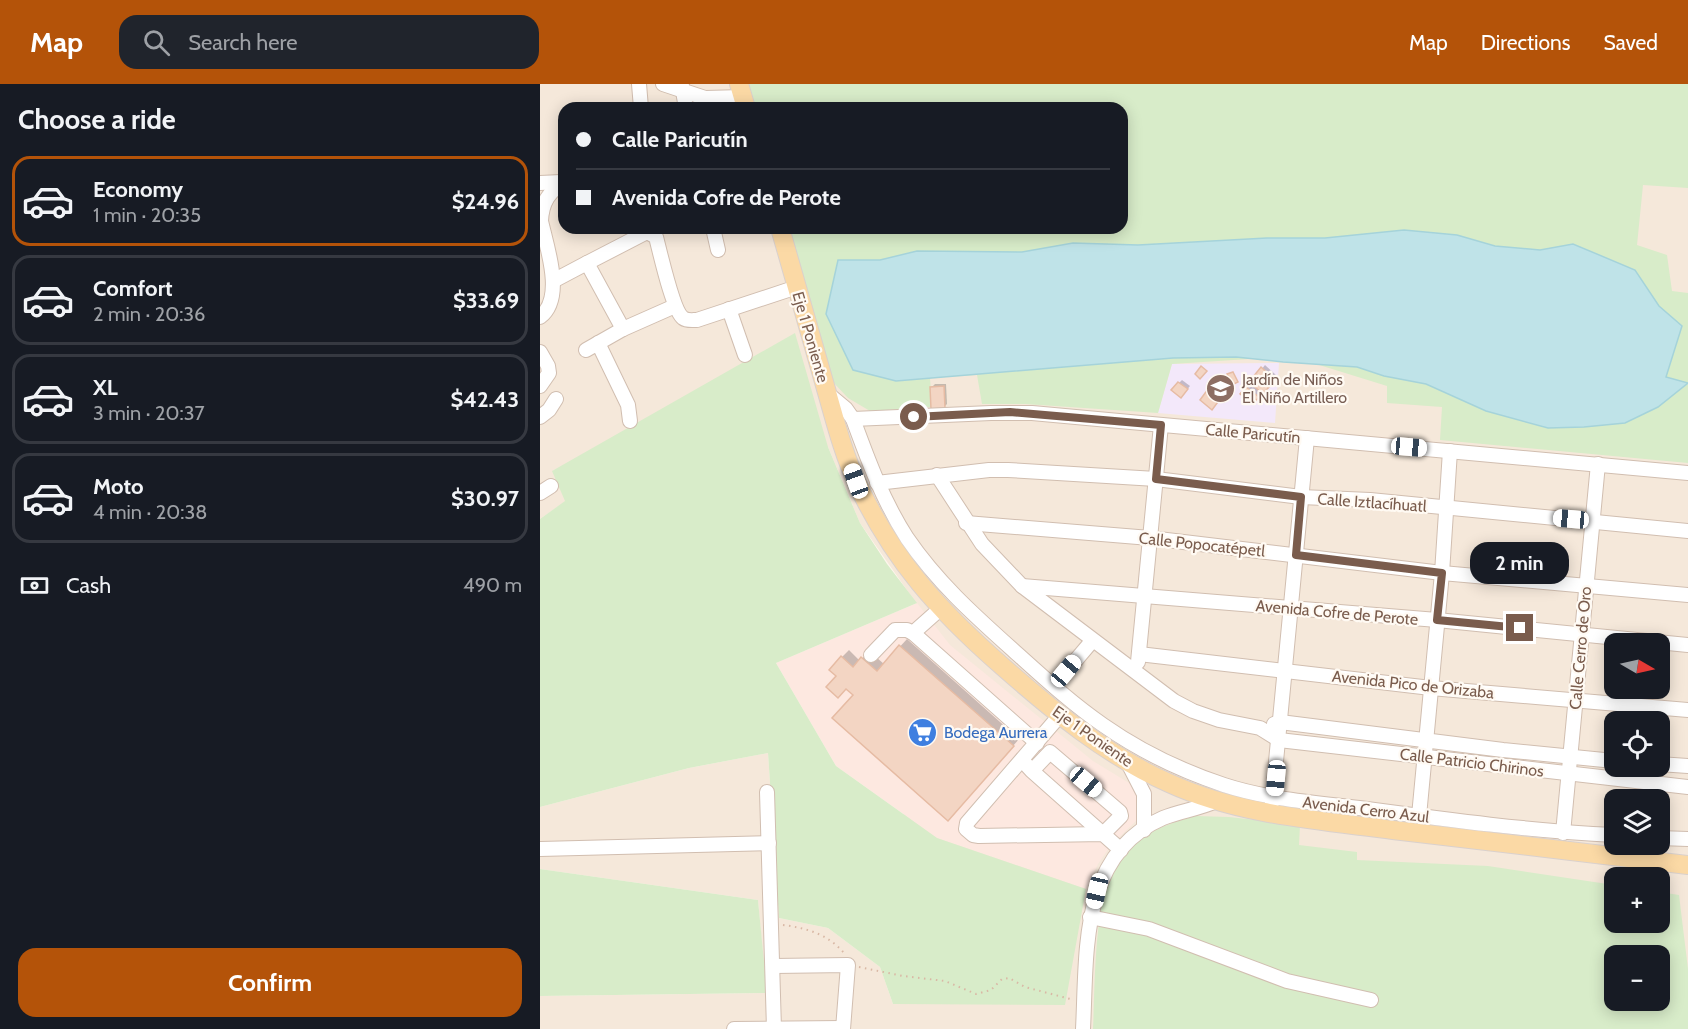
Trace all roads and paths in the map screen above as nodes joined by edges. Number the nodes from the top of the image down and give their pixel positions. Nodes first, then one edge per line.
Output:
1 (639, 84) edge
2 (674, 86) edge
3 (743, 96) edge
4 (640, 102) edge
5 (683, 102) edge
6 (558, 182) edge
7 (540, 183) edge
8 (558, 187) edge
9 (643, 234) edge
10 (653, 234) edge
11 (714, 234) edge
12 (782, 234) edge
13 (718, 250) dead end
14 (587, 263) junction
15 (553, 281) junction
16 (797, 287) junction
17 (675, 306) junction
18 (729, 309) junction
19 (540, 317) edge
20 (623, 329) junction
21 (540, 352) edge
22 (745, 355) dead end
23 (540, 386) edge
24 (828, 394) junction
25 (556, 399) dead end
26 (540, 417) edge
27 (852, 420) junction
28 (630, 421) dead end
29 (1161, 425) junction
30 (1307, 438) junction
31 (1450, 451) junction
32 (1598, 464) junction
33 (1688, 473) edge
34 (938, 476) junction
35 (1156, 479) junction
36 (877, 483) junction
37 (1301, 497) junction
38 (1447, 508) junction
39 (1592, 521) junction
40 (966, 523) junction
41 (1688, 531) edge
42 (1150, 538) junction
43 (1296, 555) junction
44 (1442, 573) junction
45 (1022, 586) junction
46 (1586, 587) junction
47 (1688, 595) edge
48 (1144, 596) junction
49 (1291, 608) junction
50 (940, 609) junction
51 (1437, 620) junction
52 (913, 633) junction
53 (1582, 635) junction
54 (1092, 641) junction
55 (1688, 645) edge
56 (1139, 654) junction
57 (871, 655) dead end
58 (1285, 670) junction
59 (1137, 673) junction
60 (1054, 686) junction
61 (1431, 688) junction
62 (1576, 700) junction
63 (1688, 710) edge
64 (1061, 714) junction
65 (1281, 722) junction
66 (1260, 728) junction
67 (1279, 740) junction
68 (1426, 741) junction
69 (1037, 742) junction
70 (1503, 750) junction
71 (1424, 757) junction
72 (1570, 758) junction
73 (1022, 760) junction
74 (1604, 760) edge
75 (1126, 761) junction
76 (1670, 765) edge
77 (1501, 766) junction
78 (1688, 766) edge
79 (1032, 771) junction
80 (1569, 774) junction
81 (1688, 787) edge
82 (767, 792) dead end
83 (1216, 801) junction
84 (1270, 810) junction
85 (1419, 816) junction
86 (1144, 830) junction
87 (1563, 833) junction
88 (1103, 834) junction
89 (1604, 835) edge
90 (1670, 838) edge
91 (1688, 839) edge
92 (769, 843) junction
93 (540, 849) edge
94 (1121, 850) junction
95 (1688, 865) edge
96 (1090, 917) junction
97 (771, 923) junction
98 (848, 965) junction
99 (774, 966) junction
100 (1371, 1000) dead end
101 (1085, 1002) junction
102 (843, 1028) edge
103 (734, 1029) edge
104 (774, 1029) edge
105 (1083, 1029) edge

1 - 4 street
2 - 3 street
2 - 5 street
6 - 7 street
8 - 15 street
9 - 14 street
10 - 17 street
11 - 13 street
12 - 16 main road, Eje 1 Poniente
14 - 15 street
14 - 20 street
15 - 19 street
16 - 18 street
16 - 24 main road, Eje 1 Poniente
17 - 18 street
17 - 20 street
18 - 22 street
20 - 28 street
21 - 23 street
24 - 27 street
24 - 50 main road, Eje 1 Poniente
25 - 26 street
27 - 29 street, Calle Paricutín
27 - 36 street, Avenida Cerro Azul
29 - 30 street, Calle Paricutín
29 - 35 street
30 - 31 street, Calle Paricutín
30 - 37 street
31 - 32 street, Calle Paricutín
31 - 38 street
32 - 33 street, Calle Paricutín
32 - 39 street, Calle Cerro de Oro
34 - 35 street, Calle Iztlacíhuatl
34 - 36 street, Calle Iztlacíhuatl
34 - 40 street, Calle Patricio Chirinos
35 - 37 street, Calle Iztlacíhuatl
35 - 42 street
36 - 60 street, Avenida Cerro Azul
37 - 38 street, Calle Iztlacíhuatl
37 - 43 street
38 - 39 street, Calle Iztlacíhuatl
38 - 44 street
39 - 41 street, Calle Iztlacíhuatl
39 - 46 street, Calle Cerro de Oro
40 - 42 street, Calle Popocatépetl
40 - 45 street, Calle Patricio Chirinos
42 - 43 street, Calle Popocatépetl
42 - 48 street
43 - 44 street, Calle Popocatépetl
43 - 49 street
44 - 46 street, Calle Popocatépetl
44 - 51 street
45 - 48 street, Avenida Cofre de Perote
45 - 54 street, Calle Patricio Chirinos
46 - 47 street, Calle Popocatépetl
46 - 53 street, Calle Cerro de Oro
48 - 49 street, Avenida Cofre de Perote
48 - 56 street
49 - 51 street, Avenida Cofre de Perote
49 - 58 street
50 - 52 street
50 - 64 main road, Eje 1 Poniente
51 - 53 street, Avenida Cofre de Perote
51 - 61 street
52 - 57 street
52 - 69 street
53 - 55 street, Avenida Cofre de Perote
53 - 62 street, Calle Cerro de Oro
54 - 59 street, Calle Patricio Chirinos
54 - 60 street
56 - 58 street, Avenida Pico de Orizaba
56 - 59 street
58 - 61 street, Avenida Pico de Orizaba
58 - 65 street
59 - 66 street, Calle Patricio Chirinos
60 - 84 street, Avenida Cerro Azul
61 - 62 street, Avenida Pico de Orizaba
61 - 68 street
62 - 63 street, Avenida Pico de Orizaba
62 - 72 street, Calle Cerro de Oro
64 - 69 street
64 - 75 main road, Eje 1 Poniente
65 - 66 street, Calle Patricio Chirinos
65 - 67 street
65 - 68 street, Calle Patricio Chirinos
66 - 67 street, Calle Patricio Chirinos
67 - 71 street, Calle Patricio Chirinos
67 - 84 street
68 - 70 street, Calle Patricio Chirinos
68 - 71 street
69 - 73 street
70 - 72 street, Calle Patricio Chirinos
70 - 77 street
71 - 77 street, Calle Patricio Chirinos
71 - 85 street
72 - 74 street, Calle Patricio Chirinos
72 - 80 street, Calle Cerro de Oro
73 - 79 street
73 - 88 street
75 - 83 main road, Eje 1 Poniente
75 - 86 street
76 - 78 street
77 - 80 street, Calle Patricio Chirinos
79 - 88 street
79 - 88 street
80 - 81 street, Calle Patricio Chirinos
80 - 87 street, Calle Cerro de Oro
82 - 92 street
83 - 84 main road, Eje 1 Poniente
83 - 86 street
84 - 85 street, Avenida Cerro Azul
84 - 95 main road, Eje 1 Poniente
85 - 87 street, Avenida Cerro Azul
86 - 94 street
87 - 89 street, Avenida Cerro Azul
88 - 94 street
90 - 91 street
92 - 93 street
92 - 97 street
94 - 96 street
96 - 100 street
96 - 101 street
97 - 98 path
97 - 99 street
98 - 99 street
98 - 101 path
98 - 102 street
99 - 104 street
101 - 105 street
102 - 104 street
103 - 104 street

